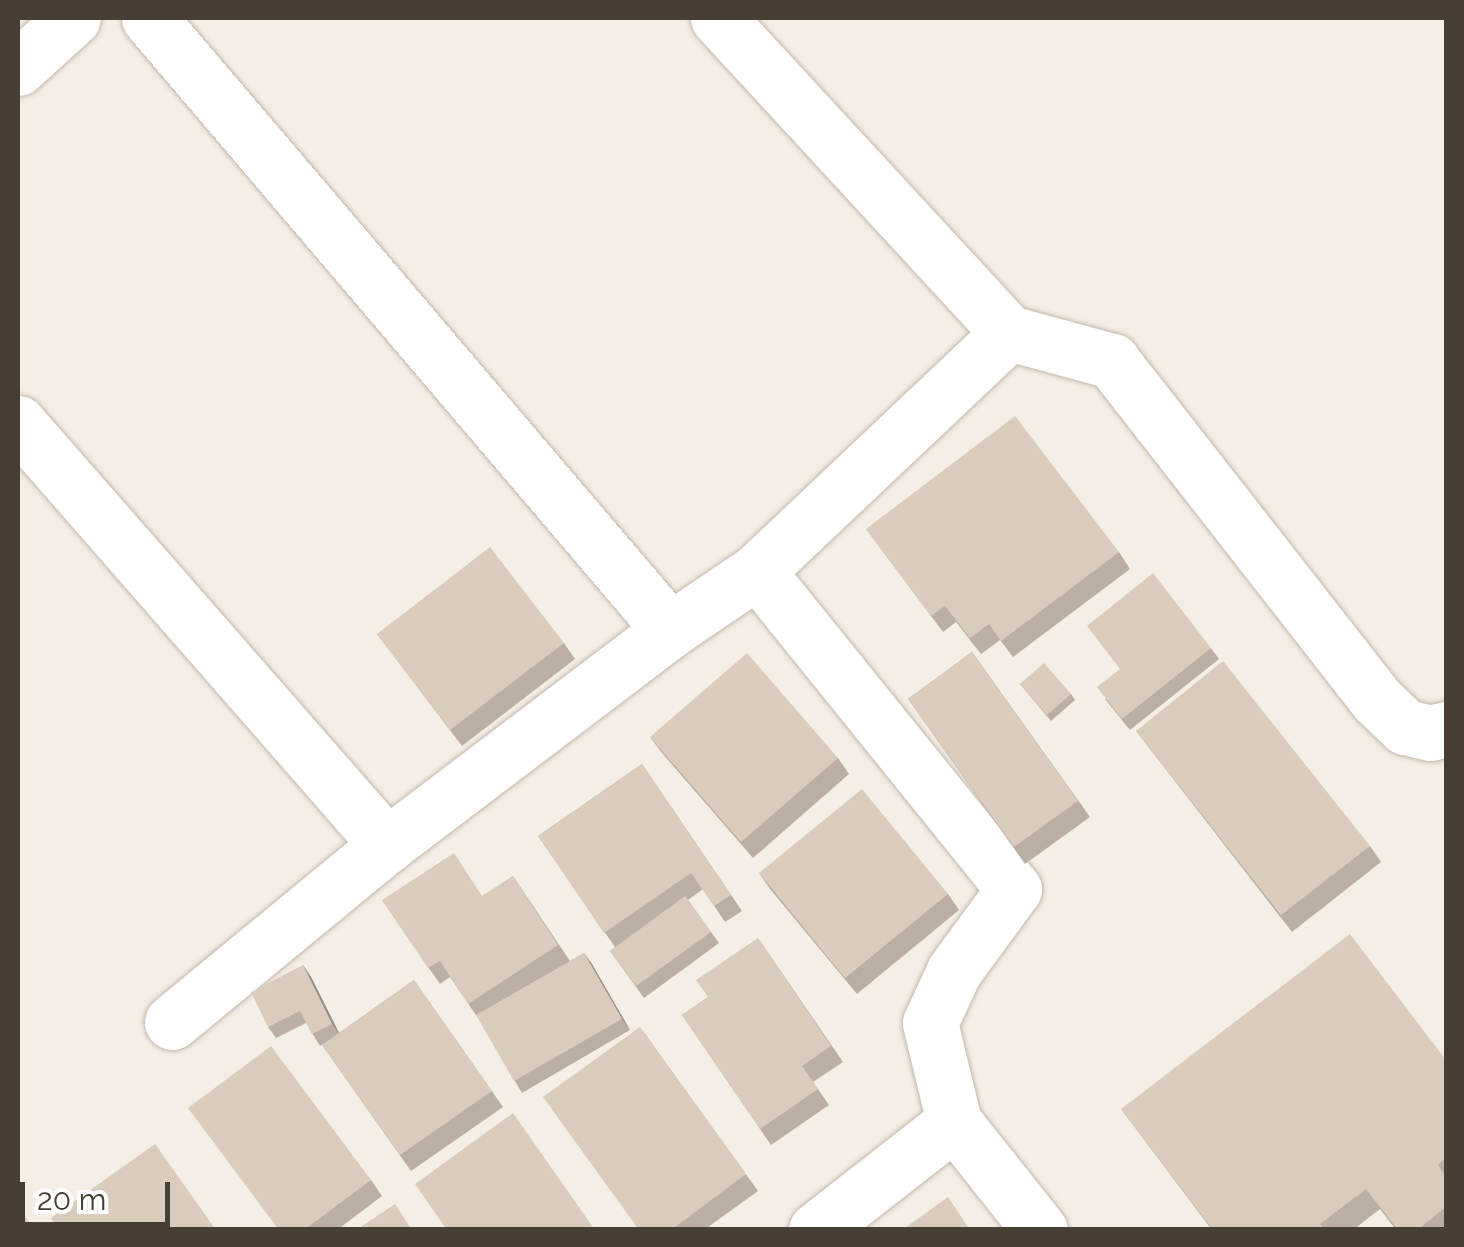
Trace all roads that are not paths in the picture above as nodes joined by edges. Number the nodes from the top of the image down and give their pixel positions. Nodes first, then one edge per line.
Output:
1 (72, 18) edge
2 (149, 18) edge
3 (718, 18) edge
4 (18, 68) edge
5 (1009, 333) junction
6 (18, 423) edge
7 (757, 571) junction
8 (670, 630) junction
9 (1446, 730) edge
10 (387, 845) junction
11 (172, 1022) dead end
12 (954, 1122) junction
13 (816, 1230) edge
14 (1040, 1230) edge

1 - 4 street
2 - 8 street
3 - 5 street
5 - 7 street
5 - 9 street
6 - 10 street
7 - 8 street
7 - 12 street
8 - 10 street
10 - 11 street
12 - 13 street
12 - 14 street

